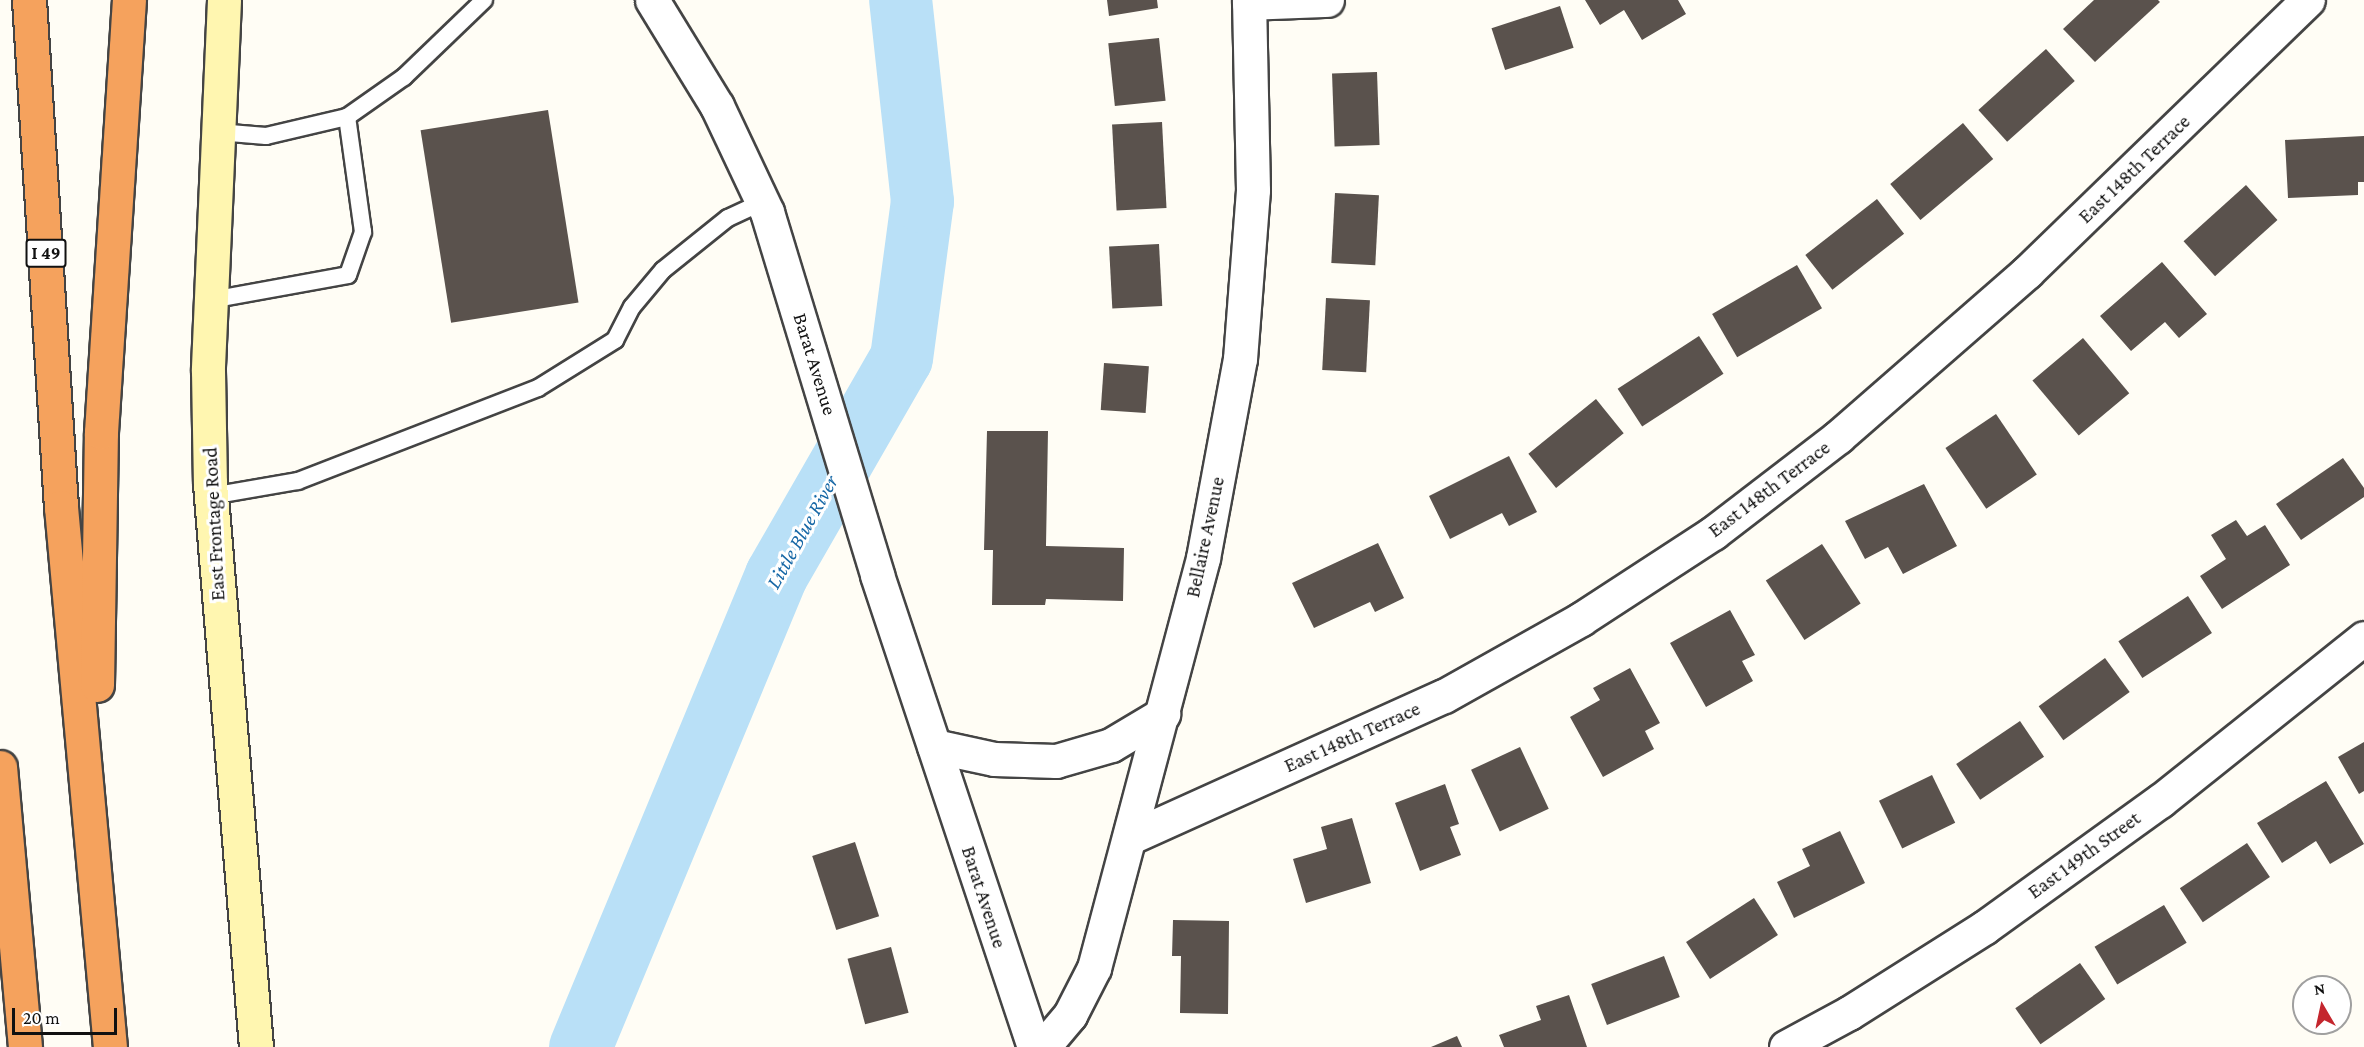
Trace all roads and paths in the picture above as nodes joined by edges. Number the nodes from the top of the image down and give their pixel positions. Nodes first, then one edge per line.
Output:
1 (29, 0) edge
2 (129, 0) edge
3 (224, 0) edge
4 (484, 0) edge
5 (652, 0) edge
6 (1327, 0) edge
7 (2308, 0) edge
8 (1249, 1) edge
9 (347, 117) junction
10 (218, 132) junction
11 (762, 202) junction
12 (211, 300) junction
13 (211, 496) junction
14 (2364, 638) edge
15 (1163, 714) junction
16 (934, 746) junction
17 (0, 767) edge
18 (1131, 837) junction
19 (98, 921) junction
20 (0, 935) edge
21 (19, 1047) edge
22 (25, 1047) edge
23 (110, 1047) edge
24 (256, 1047) edge
25 (1034, 1047) edge
26 (1043, 1047) edge
27 (1786, 1047) edge

1 - 19 highway, I 49
2 - 19 highway
3 - 10 street, East Frontage Road
4 - 9 lane
5 - 11 street, Barat Avenue
6 - 8 street
7 - 18 street, East 148th Terrace
8 - 15 street, Bellaire Avenue
9 - 10 lane
9 - 12 lane
10 - 12 street, East Frontage Road
11 - 13 lane
11 - 16 street, Barat Avenue
12 - 13 street, East Frontage Road
13 - 24 street, East Frontage Road
14 - 27 street, East 149th Street
15 - 16 street
15 - 18 street, Bellaire Avenue
16 - 25 street, Barat Avenue
17 - 22 highway
18 - 26 street, Bellaire Avenue
19 - 23 highway, I 49
20 - 21 highway

